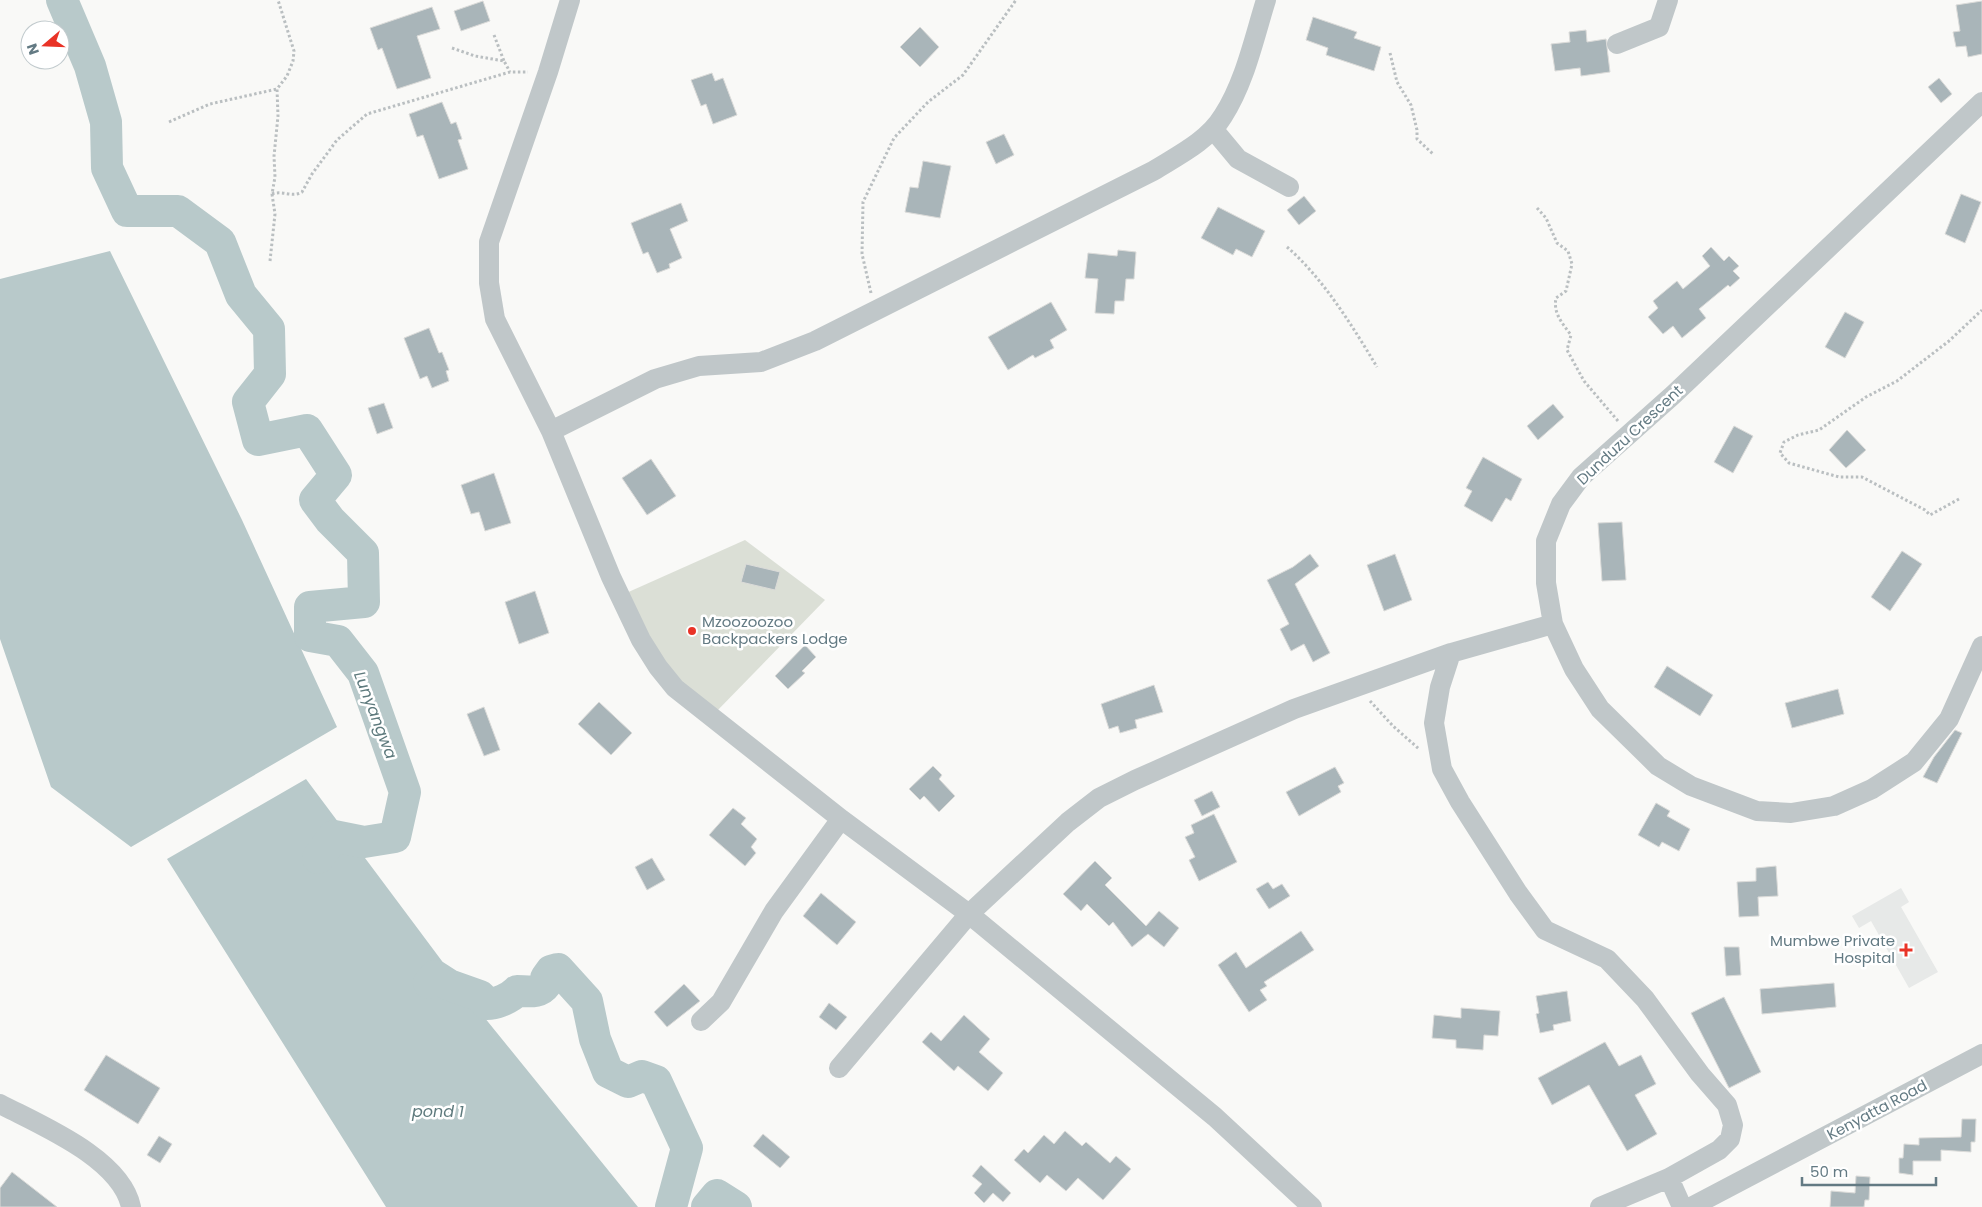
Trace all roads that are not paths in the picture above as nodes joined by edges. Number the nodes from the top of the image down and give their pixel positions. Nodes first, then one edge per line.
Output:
1 (570, 0) edge
2 (1266, 0) edge
3 (1668, 0) edge
4 (1617, 44) dead end
5 (1982, 102) edge
6 (1213, 129) junction
7 (1289, 187) dead end
8 (551, 431) junction
9 (1553, 624) junction
10 (1982, 646) edge
11 (1451, 653) junction
12 (841, 819) junction
13 (969, 914) junction
14 (701, 1021) dead end
15 (1982, 1054) edge
16 (840, 1068) dead end
17 (0, 1104) edge
18 (1669, 1178) junction
19 (131, 1207) edge
20 (1312, 1207) edge
21 (1600, 1207) edge
22 (1682, 1207) edge
23 (1691, 1207) edge

1 - 8 street
2 - 6 street
3 - 4 street
5 - 9 street, Dunduzu Crescent
6 - 7 street
6 - 8 street
8 - 12 street
9 - 10 street, Dunduzu Crescent
9 - 11 street
11 - 13 street
11 - 18 street
12 - 13 street
12 - 14 street
13 - 16 street
13 - 20 street
15 - 23 street, Kenyatta Road
17 - 19 street
18 - 21 street
18 - 22 street

